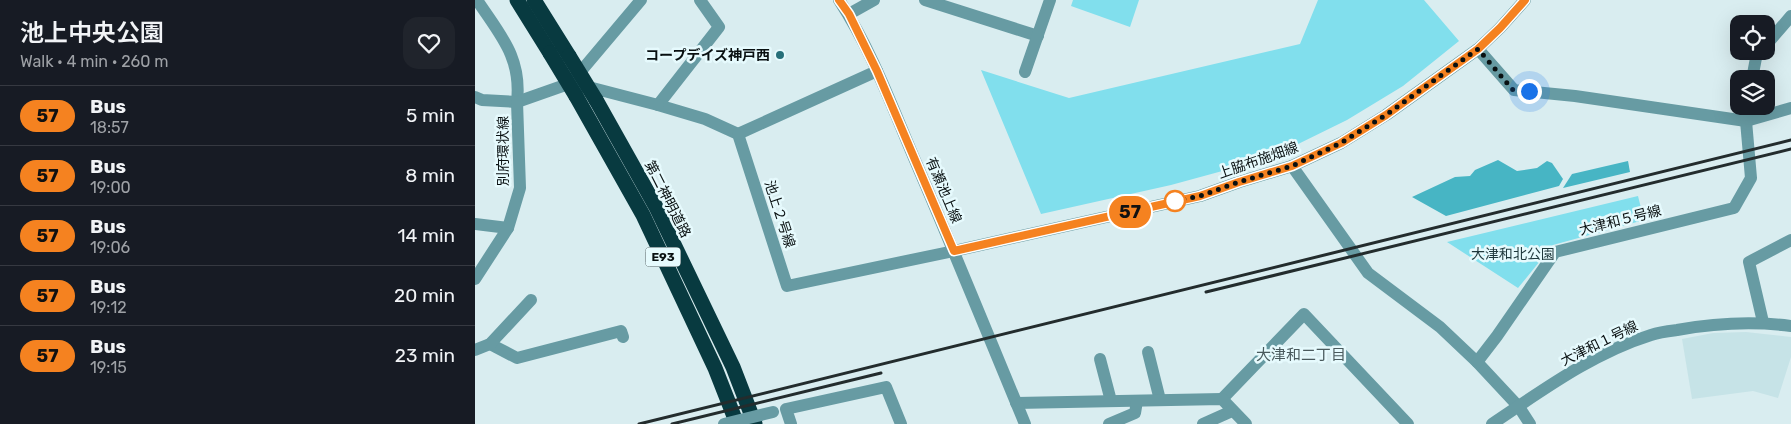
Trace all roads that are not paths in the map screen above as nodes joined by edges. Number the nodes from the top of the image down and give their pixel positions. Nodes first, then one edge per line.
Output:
1 (477, 0) edge
2 (517, 0) edge
3 (534, 0) edge
4 (641, 0) edge
5 (701, 0) edge
6 (839, 0) edge
7 (874, 0) edge
8 (925, 0) edge
9 (1050, 0) edge
10 (1525, 0) edge
11 (849, 14) junction
12 (1791, 16) edge
13 (1775, 35) edge
14 (1038, 36) junction
15 (1478, 49) junction
16 (877, 71) junction
17 (1025, 72) dead end
18 (574, 90) junction
19 (475, 97) edge
20 (517, 102) junction
21 (658, 105) junction
22 (1791, 108) edge
23 (1747, 115) edge
24 (1746, 121) junction
25 (738, 134) junction
26 (1292, 166) junction
27 (475, 224) edge
28 (508, 228) junction
29 (1791, 239) edge
30 (954, 251) junction
31 (475, 279) edge
32 (531, 300) dead end
33 (1763, 322) junction
34 (1791, 326) edge
35 (623, 337) dead end
36 (490, 344) junction
37 (475, 350) edge
38 (1148, 352) dead end
39 (1100, 359) dead end
40 (1477, 362) junction
41 (1222, 399) junction
42 (1137, 400) junction
43 (1160, 400) junction
44 (1111, 401) junction
45 (1016, 403) junction
46 (1519, 407) junction
47 (780, 410) junction
48 (1232, 411) junction
49 (725, 424) edge
50 (737, 424) edge
51 (755, 424) edge
52 (791, 424) edge
53 (901, 424) edge
54 (1025, 424) edge
55 (1109, 424) edge
56 (1203, 424) edge
57 (1246, 424) edge
58 (1408, 424) edge
59 (1492, 424) edge
60 (1530, 424) edge

1 - 20 street, 別府環状線
2 - 18 highway, E93, bridge
3 - 51 highway, 第二神明道路 / E93, bridge
4 - 18 street
5 - 21 street
6 - 11 street, 有瀬池上線
7 - 11 street
8 - 14 street
9 - 14 street
10 - 15 street, 上脇布施畑線
11 - 16 street, 有瀬池上線
12 - 13 street
14 - 17 street
15 - 24 street
15 - 26 street, 上脇布施畑線
16 - 25 street
16 - 30 street, 有瀬池上線
18 - 20 street
18 - 21 street
18 - 50 highway, E93
19 - 20 street
20 - 28 street, 別府環状線
21 - 25 street
22 - 24 street
23 - 24 street, 大津和５号線
24 - 40 street, 大津和５号線
25 - 30 street, 池上２号線
26 - 30 street, 上脇布施畑線
26 - 40 street
27 - 28 street
28 - 31 street, 別府環状線
29 - 33 street
30 - 45 street, 有瀬池上線
32 - 36 street
33 - 34 street, 大津和１号線
33 - 46 street, 大津和１号線
35 - 36 street
36 - 37 street
38 - 43 street
39 - 44 street
40 - 46 street
41 - 43 street
41 - 48 street
41 - 58 street
42 - 43 street
42 - 44 street
42 - 55 street
44 - 45 street
45 - 54 street, 有瀬池上線
46 - 59 street, 大津和１号線
46 - 60 street
47 - 49 street, bridge
47 - 52 street
47 - 53 street
48 - 56 street
48 - 57 street

